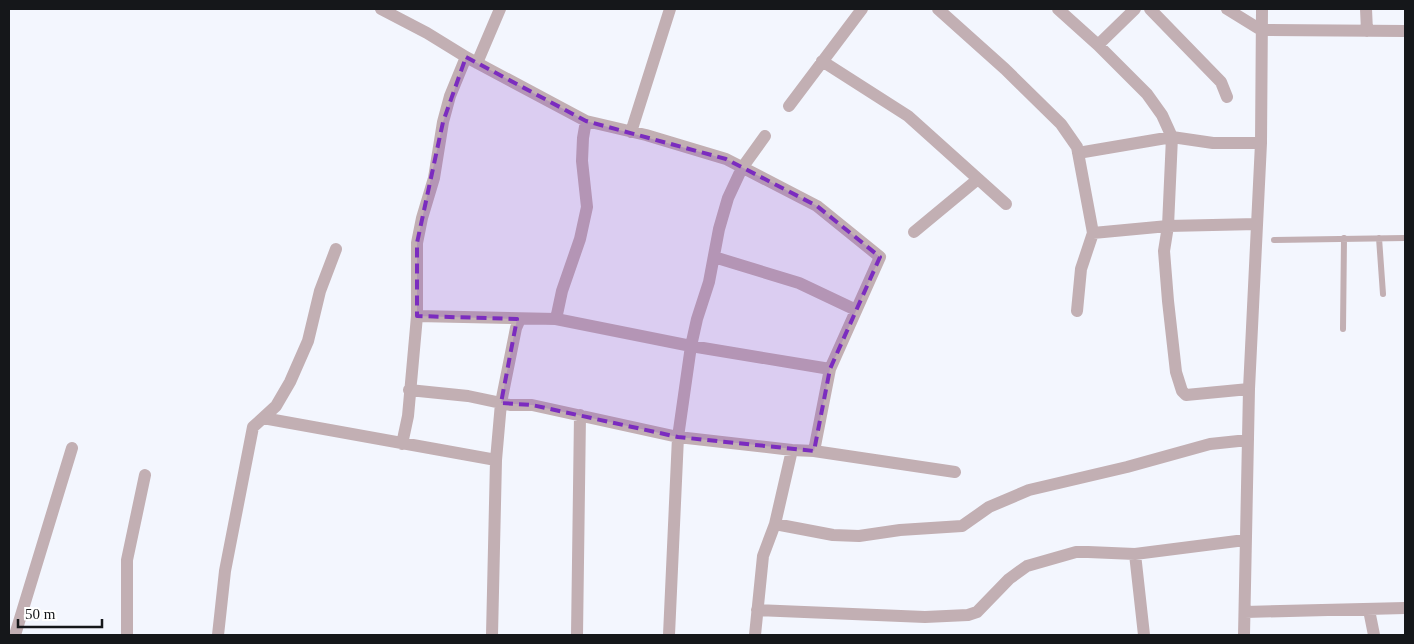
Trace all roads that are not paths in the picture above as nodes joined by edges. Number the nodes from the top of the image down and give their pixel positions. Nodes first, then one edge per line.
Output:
1 (381, 9) edge
2 (500, 9) edge
3 (670, 9) edge
4 (862, 9) edge
5 (938, 9) edge
6 (1058, 9) edge
7 (1135, 9) edge
8 (1150, 9) edge
9 (1227, 9) edge
10 (1262, 9) edge
11 (1366, 9) edge
12 (1261, 30) junction
13 (1367, 31) junction
14 (1405, 31) edge
15 (1098, 45) junction
16 (471, 60) junction
17 (822, 61) junction
18 (1227, 97) dead end
19 (790, 106) dead end
20 (586, 121) junction
21 (631, 132) junction
22 (764, 136) dead end
23 (1172, 137) junction
24 (1261, 143) junction
25 (1078, 153) junction
26 (742, 168) junction
27 (978, 179) junction
28 (1006, 204) dead end
29 (1257, 224) junction
30 (1168, 226) junction
31 (914, 232) dead end
32 (1093, 233) junction
33 (1344, 238) junction
34 (1379, 238) junction
35 (1405, 238) edge
36 (1274, 240) dead end
37 (336, 249) dead end
38 (714, 257) junction
39 (1384, 294) dead end
40 (856, 310) junction
41 (1077, 311) dead end
42 (417, 316) junction
43 (520, 319) junction
44 (556, 319) junction
45 (1343, 329) dead end
46 (691, 346) junction
47 (830, 369) junction
48 (1249, 389) junction
49 (409, 390) junction
50 (501, 403) junction
51 (580, 415) junction
52 (263, 418) junction
53 (678, 437) junction
54 (1248, 440) junction
55 (402, 444) junction
56 (72, 448) dead end
57 (792, 450) junction
58 (814, 451) junction
59 (496, 460) junction
60 (955, 472) dead end
61 (145, 475) dead end
62 (775, 524) junction
63 (1245, 540) junction
64 (1135, 554) junction
65 (1405, 608) edge
66 (757, 610) junction
67 (1369, 610) junction
68 (1245, 612) junction
69 (15, 635) edge
70 (127, 635) edge
71 (218, 635) edge
72 (492, 635) edge
73 (577, 635) edge
74 (669, 635) edge
75 (755, 635) edge
76 (1144, 635) edge
77 (1244, 635) edge
78 (1374, 635) edge

1 - 16 street
2 - 16 street
3 - 21 street
4 - 17 street
5 - 25 street
6 - 15 street
7 - 15 street
8 - 18 street
9 - 12 street
10 - 12 street
11 - 13 street
12 - 13 street
12 - 24 street
13 - 14 street
15 - 23 street
16 - 20 street
16 - 42 street
17 - 19 street
17 - 27 street
20 - 21 street
20 - 44 street
21 - 26 street
22 - 26 street
23 - 24 street
23 - 25 street
23 - 30 street
24 - 29 street
25 - 32 street
26 - 38 street
26 - 40 street
27 - 28 street
27 - 31 street
29 - 30 street
29 - 48 street
30 - 32 street
30 - 48 street
32 - 41 street
33 - 34 lane
33 - 36 lane
33 - 45 lane
34 - 35 lane
34 - 39 lane
37 - 52 street
38 - 40 street
38 - 46 street
40 - 47 street
42 - 43 street
42 - 49 street
43 - 44 street
43 - 50 street
44 - 46 street
46 - 47 street
46 - 53 street
47 - 58 street
48 - 54 street
49 - 50 street
49 - 55 street
50 - 51 street
50 - 59 street
51 - 53 street
51 - 73 street
52 - 55 street
52 - 71 street
53 - 57 street
53 - 74 street
54 - 62 street
54 - 63 street
55 - 59 street
56 - 69 street
57 - 58 street
57 - 62 street
58 - 60 street
59 - 72 street
61 - 70 street
62 - 66 street
63 - 64 street
63 - 68 street
64 - 66 street
64 - 76 street
65 - 67 street
66 - 75 street
67 - 68 street
67 - 78 street
68 - 77 street

